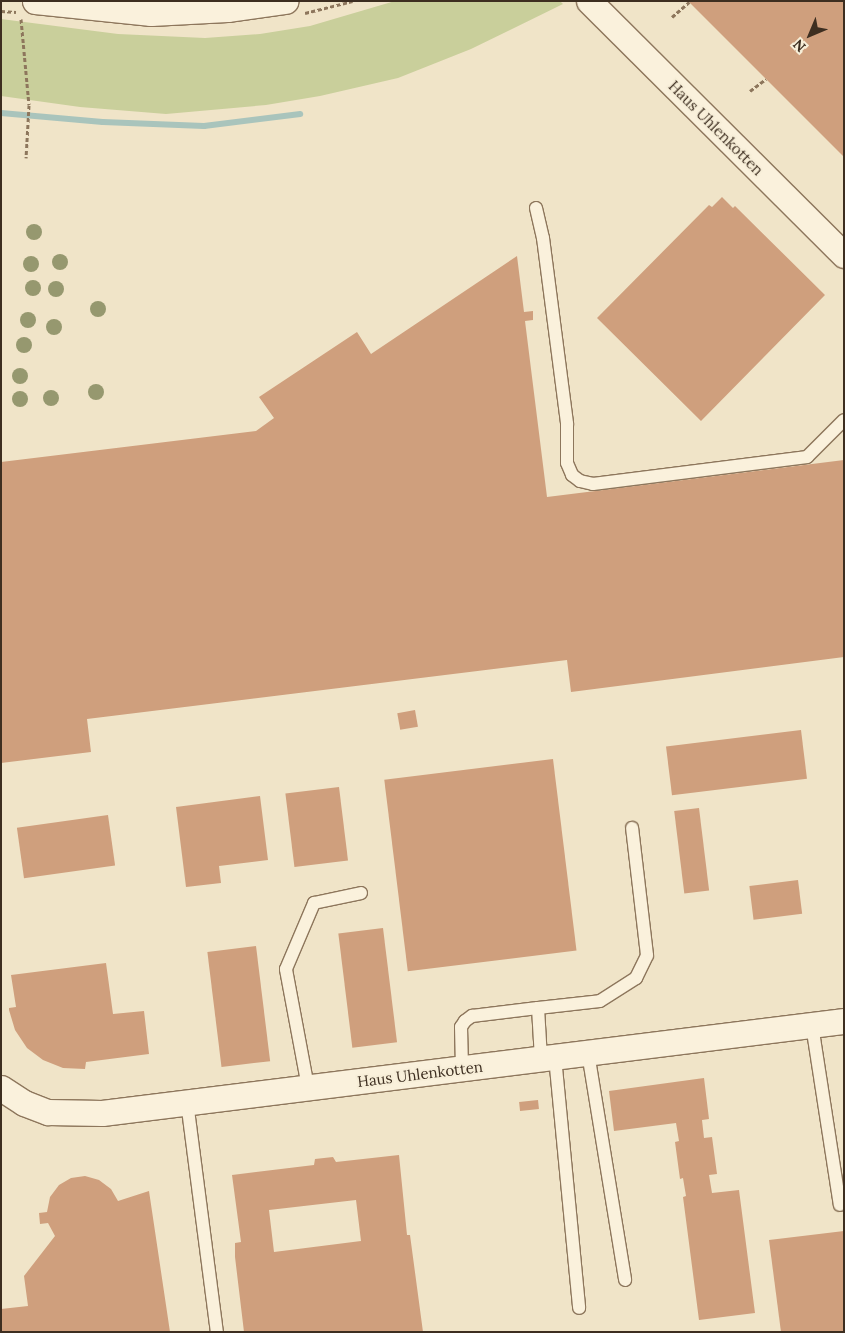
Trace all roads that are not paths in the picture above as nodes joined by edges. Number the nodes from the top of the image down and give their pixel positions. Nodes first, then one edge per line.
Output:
1 (285, 1) edge
2 (589, 1) edge
3 (28, 4) edge
4 (536, 208) dead end
5 (844, 255) edge
6 (844, 420) edge
7 (632, 828) dead end
8 (361, 893) dead end
9 (538, 1008) junction
10 (844, 1022) edge
11 (812, 1025) junction
12 (588, 1053) junction
13 (548, 1058) junction
14 (462, 1068) junction
15 (308, 1088) junction
16 (4, 1096) edge
17 (187, 1102) junction
18 (840, 1205) dead end
19 (624, 1280) dead end
20 (579, 1308) dead end
21 (217, 1332) edge

1 - 3 street
2 - 5 street, Haus Uhlenkotten
4 - 6 lane
7 - 9 lane
8 - 15 lane
9 - 13 lane
9 - 14 lane
10 - 11 street, Haus Uhlenkotten
11 - 12 street, Haus Uhlenkotten
11 - 18 lane
12 - 13 street, Haus Uhlenkotten
12 - 19 lane
13 - 14 street, Haus Uhlenkotten
13 - 20 lane
14 - 15 street, Haus Uhlenkotten
15 - 17 street, Haus Uhlenkotten
16 - 17 street, Haus Uhlenkotten
17 - 21 lane

